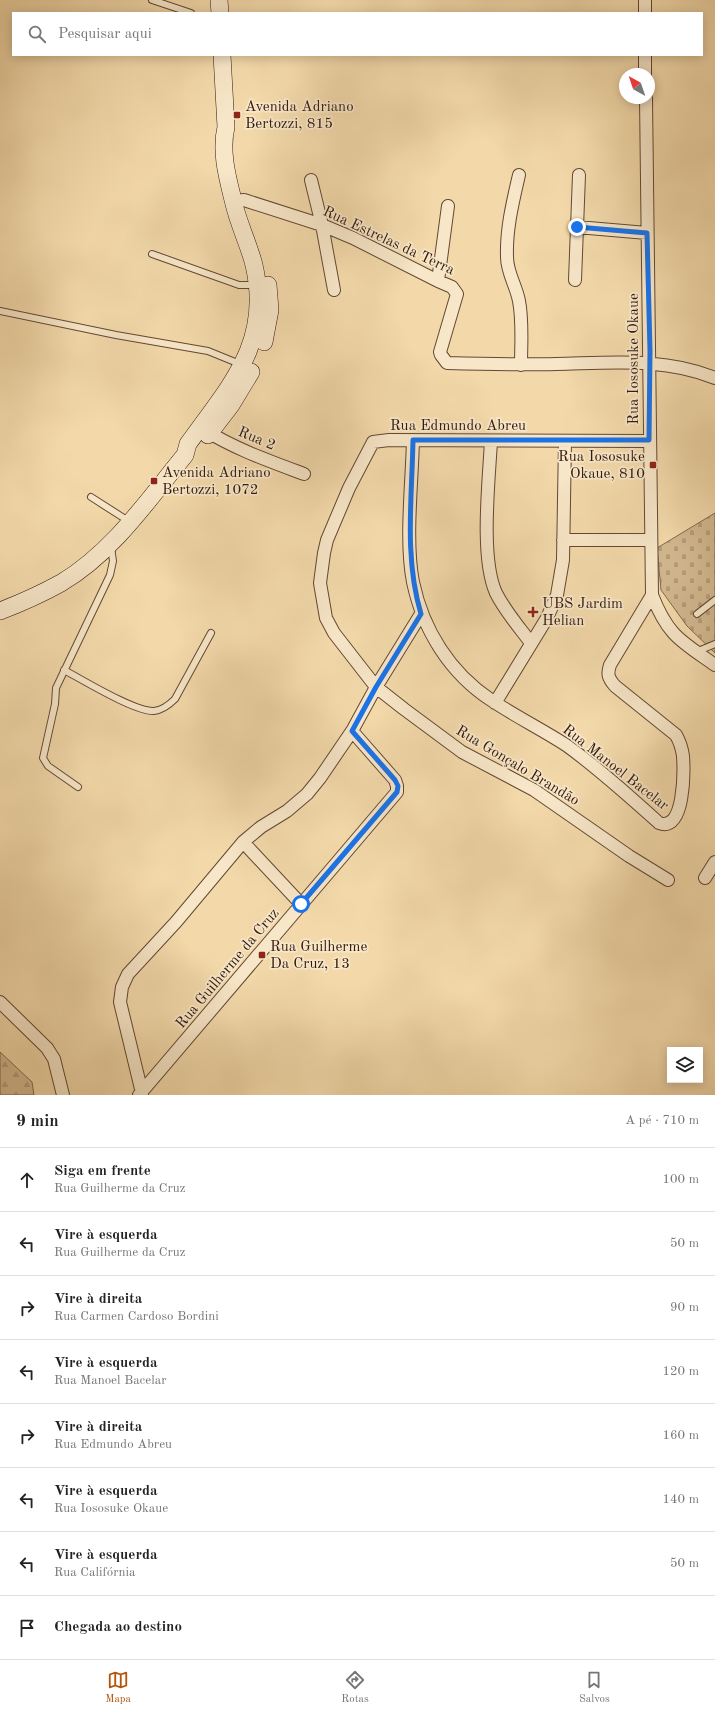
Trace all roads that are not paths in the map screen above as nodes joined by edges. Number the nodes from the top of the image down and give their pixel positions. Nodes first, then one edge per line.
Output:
1 (152, 0) edge
2 (219, 0) edge
3 (645, 0) edge
4 (187, 12) edge
5 (220, 12) edge
6 (645, 12) edge
7 (222, 56) edge
8 (645, 56) edge
9 (645, 68) edge
10 (646, 104) edge
11 (579, 174) dead end
12 (519, 175) dead end
13 (311, 180) dead end
14 (239, 200) junction
15 (448, 206) dead end
16 (322, 225) junction
17 (577, 227) junction
18 (647, 233) junction
19 (152, 254) dead end
20 (575, 280) dead end
21 (438, 281) junction
22 (257, 285) junction
23 (334, 290) dead end
24 (0, 311) edge
25 (650, 363) junction
26 (521, 365) junction
27 (243, 366) junction
28 (715, 378) edge
29 (205, 430) junction
30 (413, 440) junction
31 (649, 440) junction
32 (491, 441) junction
33 (565, 442) junction
34 (304, 474) dead end
35 (91, 498) dead end
36 (130, 522) junction
37 (563, 540) junction
38 (650, 540) junction
39 (110, 543) junction
40 (652, 594) junction
41 (715, 600) edge
42 (0, 611) edge
43 (421, 614) junction
44 (697, 614) dead end
45 (211, 633) dead end
46 (531, 643) junction
47 (715, 644) edge
48 (696, 652) junction
49 (715, 665) edge
50 (64, 670) junction
51 (376, 687) junction
52 (495, 703) junction
53 (352, 731) junction
54 (78, 786) dead end
55 (243, 842) junction
56 (715, 862) edge
57 (704, 878) dead end
58 (668, 880) dead end
59 (301, 904) junction
60 (0, 1002) edge
61 (140, 1094) edge
62 (63, 1095) edge

1 - 4 lane
2 - 5 main road
3 - 6 street
7 - 14 main road
8 - 9 street
10 - 18 street, Rua Iososuke Okaue
11 - 17 street
12 - 26 street
13 - 16 street
14 - 16 street, Rua Estrelas da Terra
14 - 22 main road
14 - 29 main road
15 - 21 street
16 - 21 street, Rua Estrelas da Terra
16 - 23 street
17 - 18 street
17 - 20 street
18 - 25 street, Rua Iososuke Okaue
19 - 22 lane
21 - 26 street, Rua Estrelas da Terra
22 - 27 main road
24 - 27 lane
25 - 26 street
25 - 28 street
25 - 31 street, Rua Iososuke Okaue
27 - 29 main road
29 - 34 street, Rua 2
29 - 36 main road
30 - 32 street, Rua Edmundo Abreu
30 - 43 street, Rua Manoel Bacelar
30 - 51 street, Rua Edmundo Abreu
31 - 33 street, Rua Edmundo Abreu
31 - 38 street, Rua Iososuke Okaue
32 - 33 street, Rua Edmundo Abreu
32 - 46 street
33 - 37 street
35 - 36 lane
36 - 39 main road
37 - 38 street
37 - 46 street
38 - 40 street, Rua Iososuke Okaue
39 - 42 main road
39 - 50 lane
40 - 48 street, Rua Iososuke Okaue
40 - 52 street, Rua Manoel Bacelar
41 - 44 lane
43 - 51 street
43 - 52 street, Rua Manoel Bacelar
45 - 50 lane
46 - 52 street
47 - 48 lane
48 - 49 street, Rua Iososuke Okaue
50 - 54 lane
51 - 53 street
51 - 58 street, Rua Gonçalo Brandão
53 - 55 street
53 - 59 street, Rua Guilherme da Cruz
55 - 59 street
55 - 61 street
56 - 57 street
59 - 61 street, Rua Guilherme da Cruz
60 - 62 street

